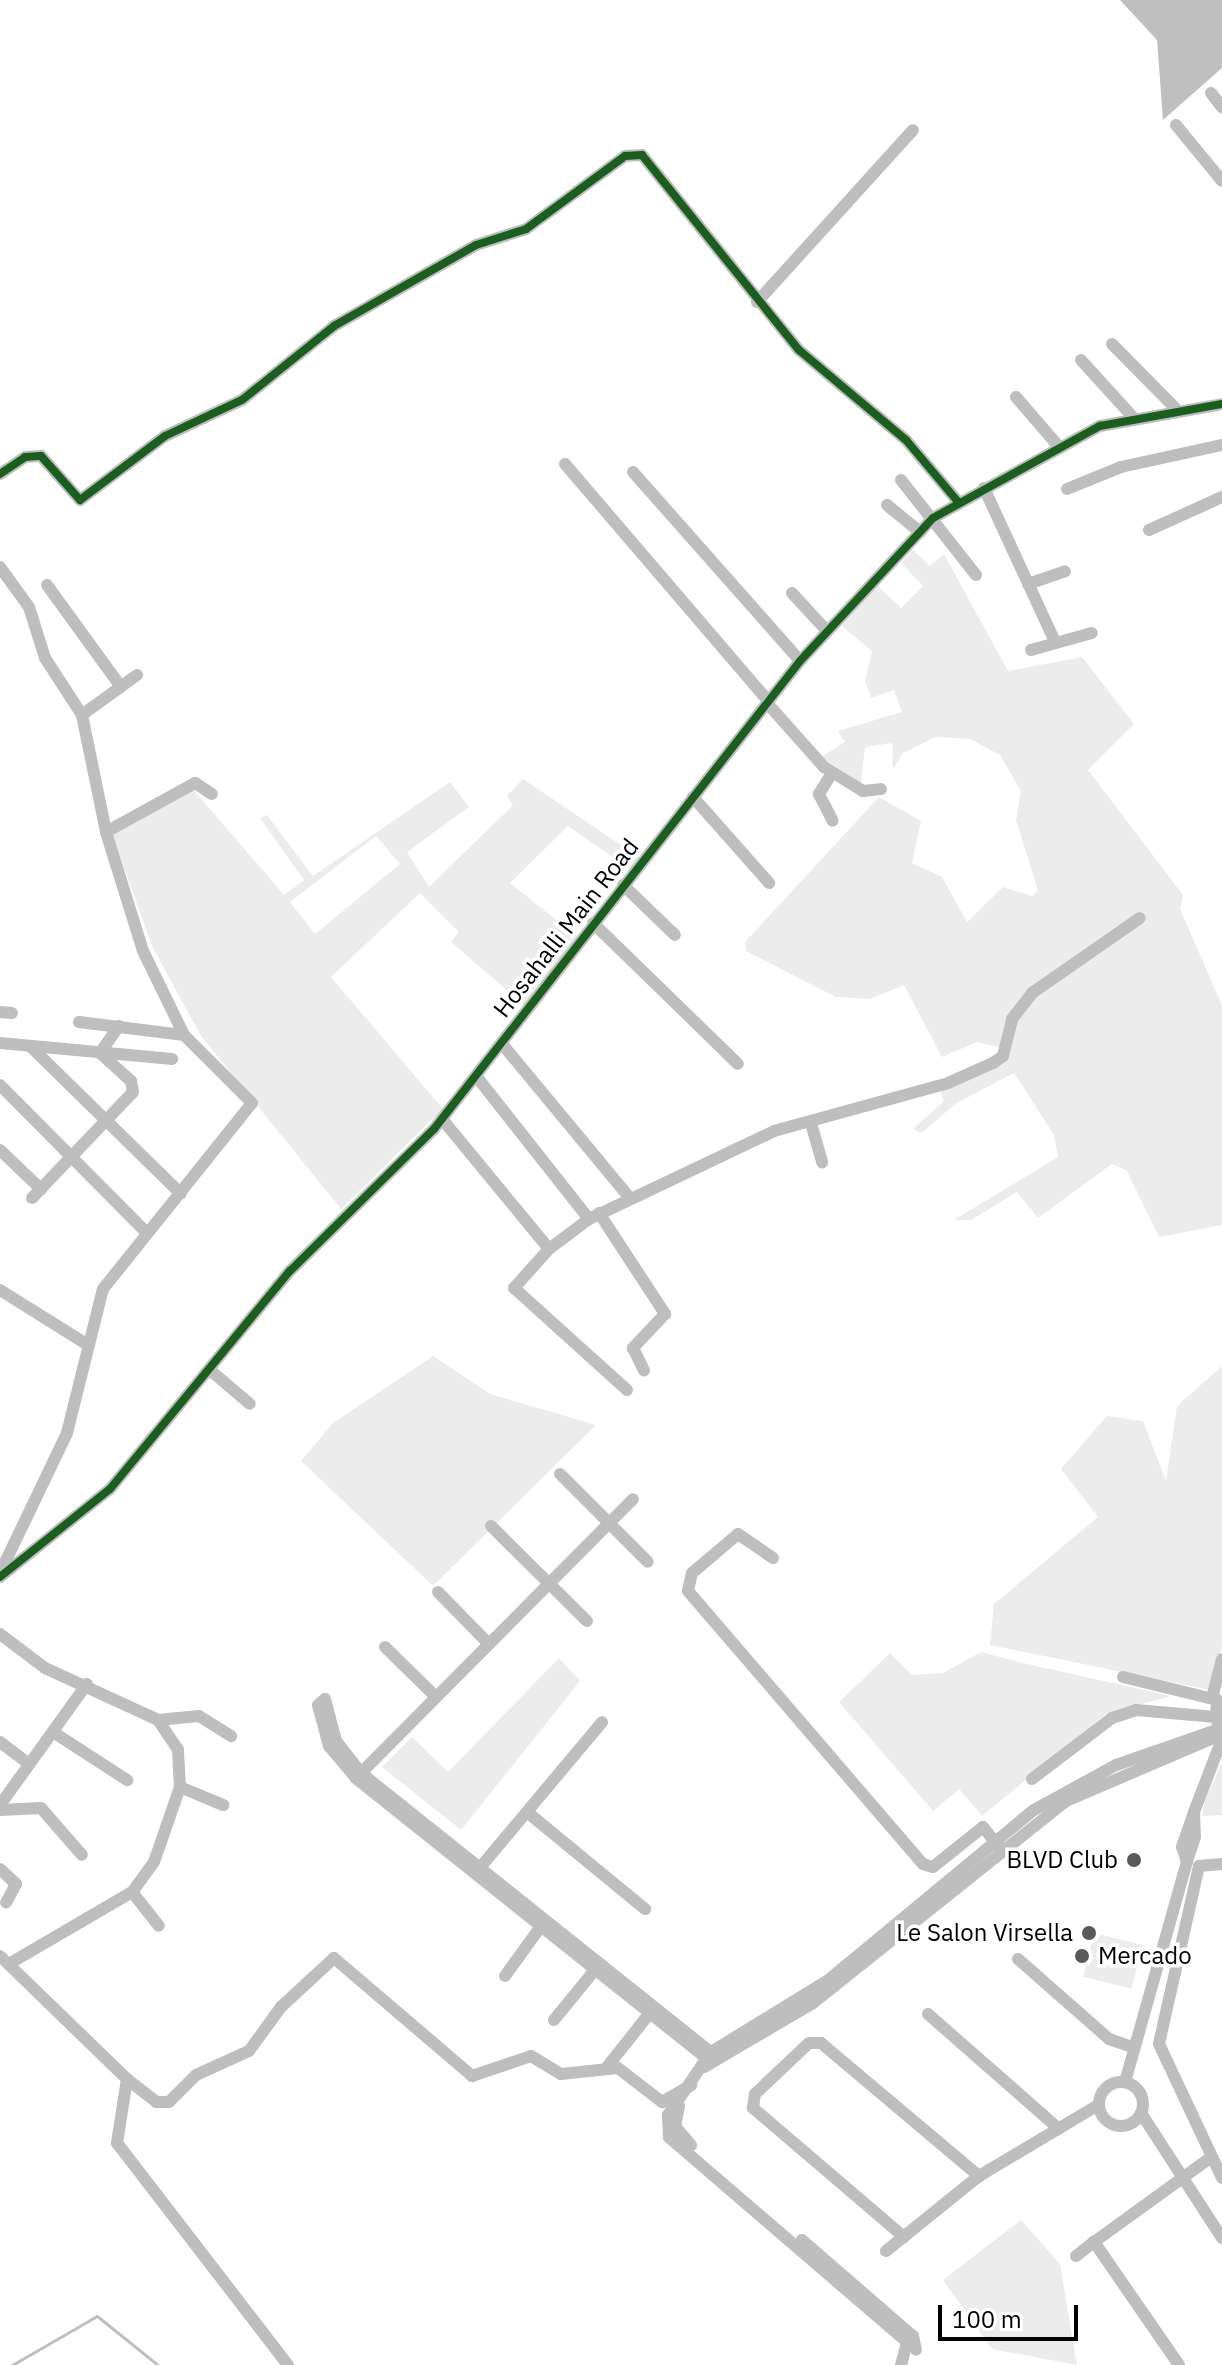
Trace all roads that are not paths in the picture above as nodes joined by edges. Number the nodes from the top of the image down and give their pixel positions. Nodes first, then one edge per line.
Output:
1 (1211, 93) dead end
2 (1222, 107) edge
3 (1176, 125) dead end
4 (913, 130) dead end
5 (1222, 181) edge
6 (757, 302) junction
7 (1112, 344) dead end
8 (1081, 360) dead end
9 (1016, 397) dead end
10 (1222, 404) edge
11 (1176, 409) junction
12 (1132, 416) junction
13 (1222, 445) edge
14 (1060, 448) junction
15 (565, 464) dead end
16 (633, 472) dead end
17 (0, 474) edge
18 (901, 480) dead end
19 (984, 488) junction
20 (1067, 489) dead end
21 (1222, 497) edge
22 (959, 503) junction
23 (887, 505) dead end
24 (933, 518) junction
25 (1149, 530) dead end
26 (920, 532) junction
27 (0, 567) edge
28 (1065, 571) dead end
29 (976, 575) dead end
30 (1028, 584) junction
31 (47, 585) dead end
32 (792, 593) dead end
33 (827, 631) junction
34 (1092, 633) dead end
35 (1055, 642) junction
36 (1031, 650) dead end
37 (800, 661) junction
38 (137, 675) dead end
39 (121, 687) junction
40 (767, 702) junction
41 (82, 715) junction
42 (832, 773) junction
43 (881, 789) dead end
44 (212, 794) dead end
45 (693, 797) junction
46 (833, 821) dead end
47 (106, 832) junction
48 (769, 883) dead end
49 (623, 885) junction
50 (1140, 918) dead end
51 (593, 923) junction
52 (675, 935) dead end
53 (79, 1022) dead end
54 (119, 1026) junction
55 (184, 1035) junction
56 (0, 1043) edge
57 (502, 1044) junction
58 (30, 1046) junction
59 (100, 1053) junction
60 (172, 1059) dead end
61 (738, 1064) dead end
62 (476, 1076) junction
63 (0, 1085) edge
64 (442, 1119) junction
65 (106, 1121) junction
66 (811, 1123) junction
67 (0, 1150) edge
68 (73, 1155) junction
69 (822, 1162) dead end
70 (181, 1194) junction
71 (630, 1198) junction
72 (594, 1216) junction
73 (145, 1231) junction
74 (549, 1249) junction
75 (0, 1290) edge
76 (88, 1345) junction
77 (210, 1370) junction
78 (644, 1371) dead end
79 (627, 1390) dead end
80 (250, 1404) dead end
81 (560, 1474) dead end
82 (633, 1499) dead end
83 (609, 1523) junction
84 (491, 1526) dead end
85 (773, 1558) dead end
86 (648, 1562) dead end
87 (1, 1575) edge
88 (549, 1583) junction
89 (438, 1592) dead end
90 (587, 1621) dead end
91 (0, 1634) edge
92 (489, 1644) junction
93 (385, 1647) dead end
94 (1222, 1659) edge
95 (1123, 1677) dead end
96 (87, 1684) junction
97 (436, 1697) junction
98 (1212, 1698) junction
99 (321, 1702) dead end
100 (158, 1720) junction
101 (602, 1722) dead end
102 (1220, 1729) edge
103 (56, 1734) junction
104 (231, 1736) dead end
105 (0, 1742) edge
106 (27, 1762) junction
107 (358, 1775) junction
108 (1032, 1779) dead end
109 (127, 1780) dead end
110 (180, 1787) junction
111 (223, 1805) dead end
112 (0, 1807) edge
113 (527, 1812) junction
114 (999, 1846) junction
115 (82, 1855) dead end
116 (1222, 1864) edge
117 (0, 1869) edge
118 (478, 1870) junction
119 (132, 1892) junction
120 (6, 1903) dead end
121 (645, 1909) dead end
122 (159, 1926) dead end
123 (539, 1929) junction
124 (1018, 1959) dead end
125 (4, 1960) edge
126 (594, 1971) junction
127 (505, 1976) dead end
128 (649, 2014) junction
129 (928, 2014) dead end
130 (554, 2020) dead end
131 (1132, 2047) junction
132 (705, 2059) junction
133 (607, 2067) junction
134 (127, 2079) junction
135 (1125, 2082) junction
136 (691, 2085) junction
137 (1098, 2105) junction
138 (679, 2106) junction
139 (1141, 2113) junction
140 (1059, 2129) junction
141 (1210, 2158) junction
142 (979, 2176) junction
143 (1180, 2178) junction
144 (1222, 2178) edge
145 (904, 2237) junction
146 (1222, 2238) edge
147 (1094, 2242) junction
148 (886, 2251) dead end
149 (1076, 2256) dead end
150 (288, 2365) edge
151 (901, 2365) edge
152 (911, 2365) edge
153 (1179, 2365) edge

1 - 2 street
3 - 5 street
4 - 6 street
6 - 17 street
6 - 22 street
7 - 11 street
8 - 12 street
9 - 14 street
10 - 11 street, Hosahalli Main Road
11 - 12 street, Hosahalli Main Road
12 - 14 street, Hosahalli Main Road
13 - 20 street
14 - 19 street, Hosahalli Main Road
15 - 40 street
16 - 37 street
18 - 24 street
19 - 22 street, Hosahalli Main Road
19 - 30 street
21 - 25 street
22 - 24 street, Hosahalli Main Road
23 - 26 street
24 - 26 street, Hosahalli Main Road
24 - 29 street
26 - 33 street, Hosahalli Main Road
27 - 41 street
28 - 30 street
30 - 35 street
31 - 39 street
32 - 33 street
33 - 37 street, Hosahalli Main Road
34 - 35 street
35 - 36 street
37 - 40 street, Hosahalli Main Road
38 - 39 street
39 - 41 street
40 - 42 street
40 - 45 street, Hosahalli Main Road
41 - 47 street
42 - 43 street
42 - 46 street
44 - 47 street
45 - 48 street
45 - 49 street, Hosahalli Main Road
47 - 55 street
49 - 51 street, Hosahalli Main Road
49 - 52 street
50 - 66 street
51 - 57 street, Hosahalli Main Road
51 - 61 street
53 - 54 street
54 - 55 street
54 - 59 street
55 - 70 street
56 - 58 street
57 - 62 street, Hosahalli Main Road
57 - 71 street
58 - 59 street
58 - 65 street
59 - 60 street
59 - 65 street
62 - 64 street, Hosahalli Main Road
62 - 72 street
63 - 68 street
64 - 74 street
64 - 77 street, Hosahalli Main Road
65 - 68 street
65 - 70 street
66 - 69 street
66 - 71 street
67 - 68 street
68 - 73 street
70 - 73 street
71 - 72 street
72 - 74 street
72 - 78 street
73 - 76 street
74 - 79 street
75 - 76 street
76 - 87 street
77 - 80 street
77 - 87 street, Hosahalli Main Road
81 - 83 street
82 - 83 street
83 - 86 street
83 - 88 street
84 - 88 street
85 - 114 street
88 - 90 street
88 - 92 street
89 - 92 street
91 - 96 street
92 - 97 street
93 - 97 street
94 - 98 street
95 - 98 street
96 - 100 street
96 - 103 street
97 - 107 street
98 - 102 street
99 - 107 street
100 - 104 street
100 - 110 street
101 - 113 street
102 - 108 street
102 - 114 street
102 - 131 street
103 - 106 street
103 - 109 street
105 - 106 street
106 - 112 street
107 - 118 street
107 - 123 street
110 - 111 street
110 - 119 street
112 - 115 street
113 - 118 street
113 - 121 street
114 - 132 street
114 - 132 street
116 - 141 street
117 - 120 street
118 - 132 street
119 - 122 street
119 - 125 street
123 - 126 street
123 - 127 street
124 - 131 street
125 - 134 street
126 - 128 street
126 - 130 street
128 - 132 street
128 - 133 street
129 - 140 street
131 - 135 street
132 - 136 street
133 - 134 street
133 - 136 street
134 - 150 street
135 - 137 street
135 - 139 street
136 - 138 street
137 - 139 street
137 - 140 street
138 - 151 street
138 - 152 street
139 - 143 street
140 - 142 street
141 - 143 street
141 - 144 street
142 - 145 street
142 - 145 street
143 - 146 street
143 - 147 street
145 - 148 street
147 - 149 street
147 - 153 street

